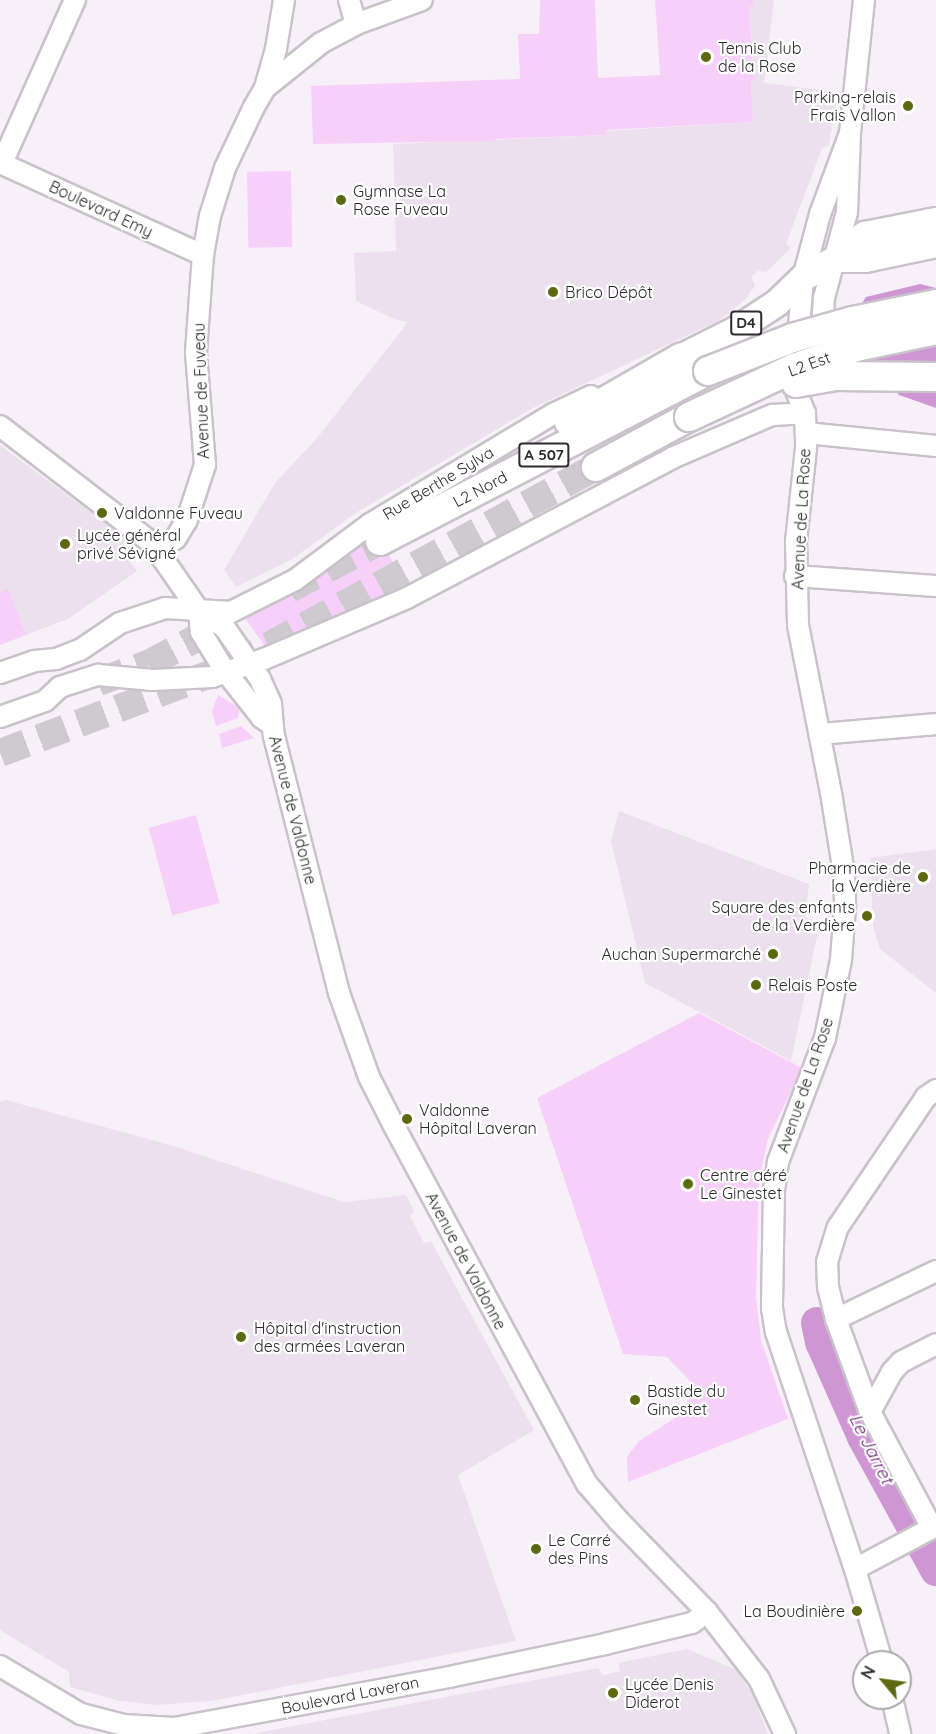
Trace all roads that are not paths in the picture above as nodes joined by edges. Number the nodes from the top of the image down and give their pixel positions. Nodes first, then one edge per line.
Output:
1 (75, 0) edge
2 (284, 0) edge
3 (349, 0) edge
4 (422, 0) edge
5 (864, 0) edge
6 (356, 24) junction
7 (265, 88) junction
8 (850, 133) junction
9 (1, 163) edge
10 (936, 220) edge
11 (936, 244) edge
12 (202, 255) junction
13 (836, 259) junction
14 (803, 279) junction
15 (936, 304) edge
16 (936, 330) edge
17 (681, 357) junction
18 (708, 371) joint
19 (936, 377) edge
20 (805, 412) junction
21 (689, 417) junction
22 (0, 426) edge
23 (806, 432) junction
24 (936, 446) edge
25 (596, 467) tunnel mouth
26 (159, 551) junction
27 (795, 576) junction
28 (936, 586) edge
29 (199, 611) junction
30 (250, 664) junction
31 (225, 671) junction
32 (0, 673) edge
33 (0, 717) edge
34 (271, 724) junction
35 (936, 724) edge
36 (820, 734) junction
37 (936, 1090) edge
38 (936, 1271) edge
39 (836, 1319) junction
40 (936, 1344) edge
41 (870, 1412) junction
42 (929, 1530) edge
43 (855, 1569) junction
44 (707, 1612) junction
45 (879, 1650) edge
46 (0, 1666) edge
47 (895, 1710) edge
48 (785, 1734) edge
49 (900, 1734) edge

1 - 9 street
2 - 7 street
3 - 6 street
4 - 6 street, Avenue de Fuveau
5 - 8 street
6 - 7 street, Avenue de Fuveau
7 - 12 street, Avenue de Fuveau
8 - 13 street
8 - 14 street
9 - 12 street, Boulevard Emy
10 - 13 main road
11 - 13 main road
12 - 26 street, Avenue de Fuveau
13 - 14 main road, D4
13 - 20 street
14 - 17 main road, Rue Berthe Sylva / D4
14 - 20 street
15 - 18 highway, L2 Est / A 507, bridge
16 - 21 highway, L2 Est / A 507, bridge
17 - 18 highway, L2 Nord / A 507
17 - 29 street, Rue Berthe Sylva / D4
19 - 21 highway, bridge
20 - 23 street, Avenue de La Rose
20 - 30 street
21 - 25 highway, A 507
22 - 26 street
23 - 24 street
23 - 27 street, Avenue de La Rose
26 - 29 street
27 - 28 street
27 - 36 street, Avenue de La Rose
29 - 30 street, Avenue de Valdonne
29 - 31 street, Avenue de Valdonne
29 - 32 street, D4
30 - 31 street
30 - 34 street, Avenue de Valdonne
31 - 33 street
31 - 34 street, Avenue de Valdonne
34 - 44 street, Avenue de Valdonne
35 - 36 street
36 - 43 street, Avenue de La Rose
37 - 39 street
38 - 39 street
39 - 41 street
40 - 41 street
41 - 42 street
42 - 43 street
43 - 45 street, Avenue de La Rose
44 - 46 street, Boulevard Laveran
44 - 48 street, Avenue de Valdonne
47 - 49 street

